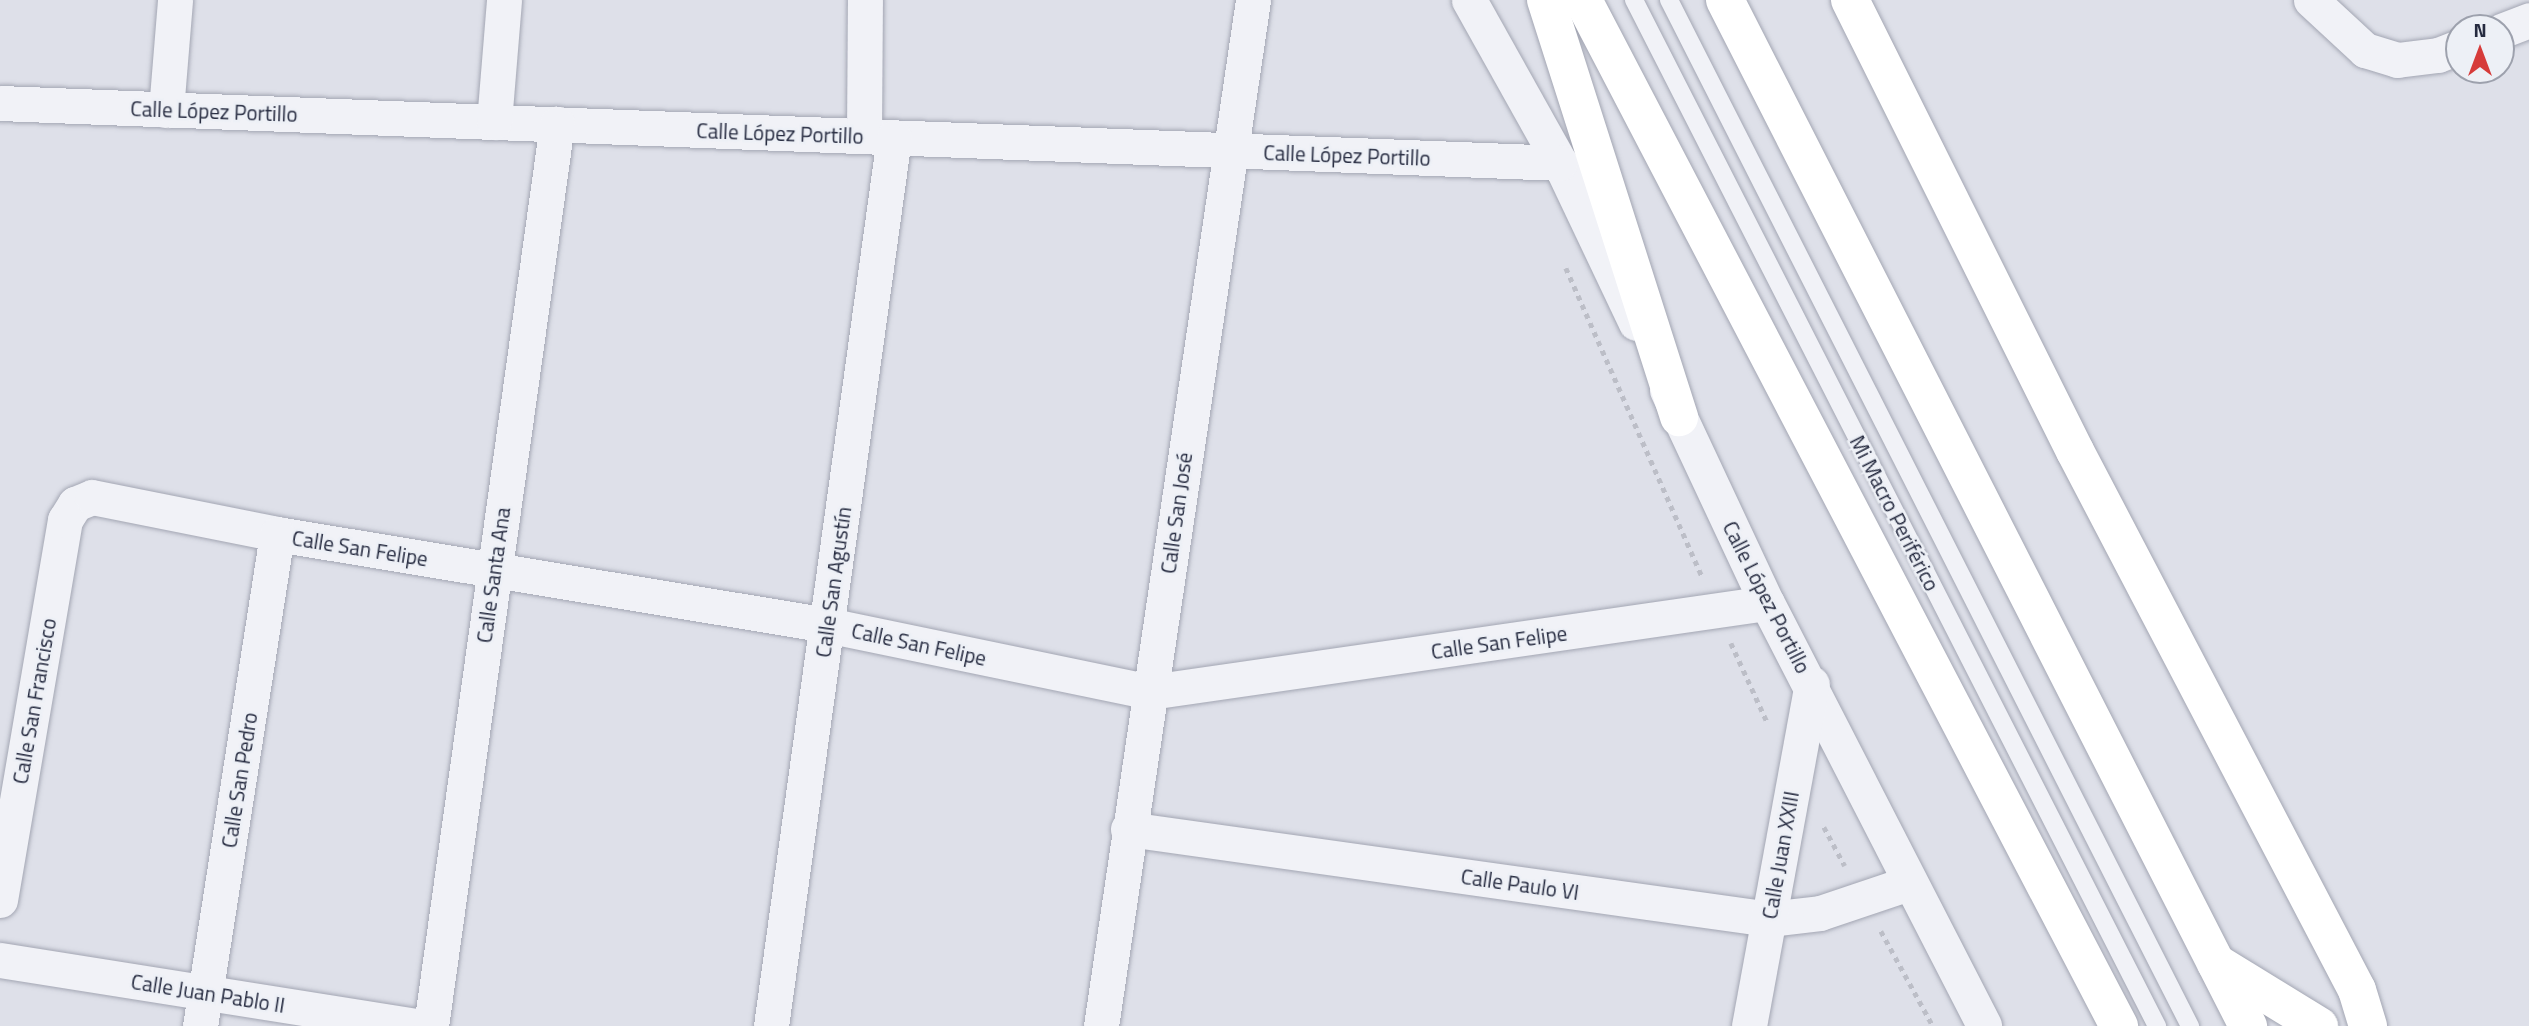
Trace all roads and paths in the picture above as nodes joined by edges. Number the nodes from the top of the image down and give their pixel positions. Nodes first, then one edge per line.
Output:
1 (175, 0) edge
2 (504, 0) edge
3 (865, 0) edge
4 (1253, 0) edge
5 (1469, 0) edge
6 (1546, 0) edge
7 (1583, 0) edge
8 (1634, 0) edge
9 (1669, 0) edge
10 (1725, 0) edge
11 (1850, 0) edge
12 (2311, 0) edge
13 (2445, 52) edge
14 (0, 103) edge
15 (166, 110) junction
16 (494, 122) junction
17 (557, 124) junction
18 (879, 137) junction
19 (1229, 150) junction
20 (1560, 163) junction
21 (1679, 417) junction
22 (75, 504) joint
23 (277, 534) junction
24 (494, 570) junction
25 (1767, 603) junction
26 (827, 625) junction
27 (1812, 684) junction
28 (1150, 692) junction
29 (11, 765) edge
30 (1128, 829) junction
31 (1909, 883) junction
32 (0, 900) edge
33 (1769, 919) junction
34 (0, 960) edge
35 (2216, 962) junction
36 (203, 1009) edge
37 (415, 1026) edge
38 (431, 1026) edge
39 (771, 1026) edge
40 (1101, 1026) edge
41 (1749, 1026) edge
42 (1983, 1026) edge
43 (2119, 1026) edge
44 (2157, 1026) edge
45 (2190, 1026) edge
46 (2248, 1026) edge
47 (2319, 1026) edge
48 (2368, 1026) edge

1 - 15 street
2 - 16 street
3 - 18 street, Calle San Agustín
4 - 19 street, Calle San José
5 - 20 street, Calle López Portillo
6 - 21 main road
7 - 43 main road
8 - 44 lane, Mi Macro Periférico
9 - 45 lane, Mi Macro Periférico
10 - 35 main road
11 - 48 main road
12 - 13 street
14 - 15 street, Calle López Portillo
15 - 16 street, Calle López Portillo
16 - 17 street, Calle López Portillo
17 - 18 street, Calle López Portillo
17 - 24 street, Calle Santa Ana
18 - 19 street, Calle López Portillo
18 - 26 street, Calle San Agustín
19 - 20 street, Calle López Portillo
19 - 28 street, Calle San José
20 - 21 street, Calle López Portillo
21 - 25 street, Calle López Portillo
22 - 23 street, Calle San Felipe
22 - 29 street, Calle San Francisco
23 - 24 street, Calle San Felipe
23 - 36 street, Calle San Pedro
24 - 26 street, Calle San Felipe
24 - 38 street, Calle Santa Ana
25 - 27 street, Calle López Portillo
25 - 28 street, Calle San Felipe
26 - 28 street, Calle San Felipe
26 - 39 street, Calle San Agustín
27 - 31 street, Calle López Portillo
27 - 33 street, Calle Juan XXIII
28 - 30 street, Calle San José
29 - 32 street, Calle San Francisco
30 - 33 street, Calle Paulo VI
30 - 40 street, Calle San José
31 - 33 street, Calle Paulo VI
31 - 42 street, Calle López Portillo
33 - 41 street, Calle Juan XXIII
34 - 36 street, Calle Juan Pablo II
35 - 46 main road
35 - 47 main road
36 - 37 street, Calle Juan Pablo II

